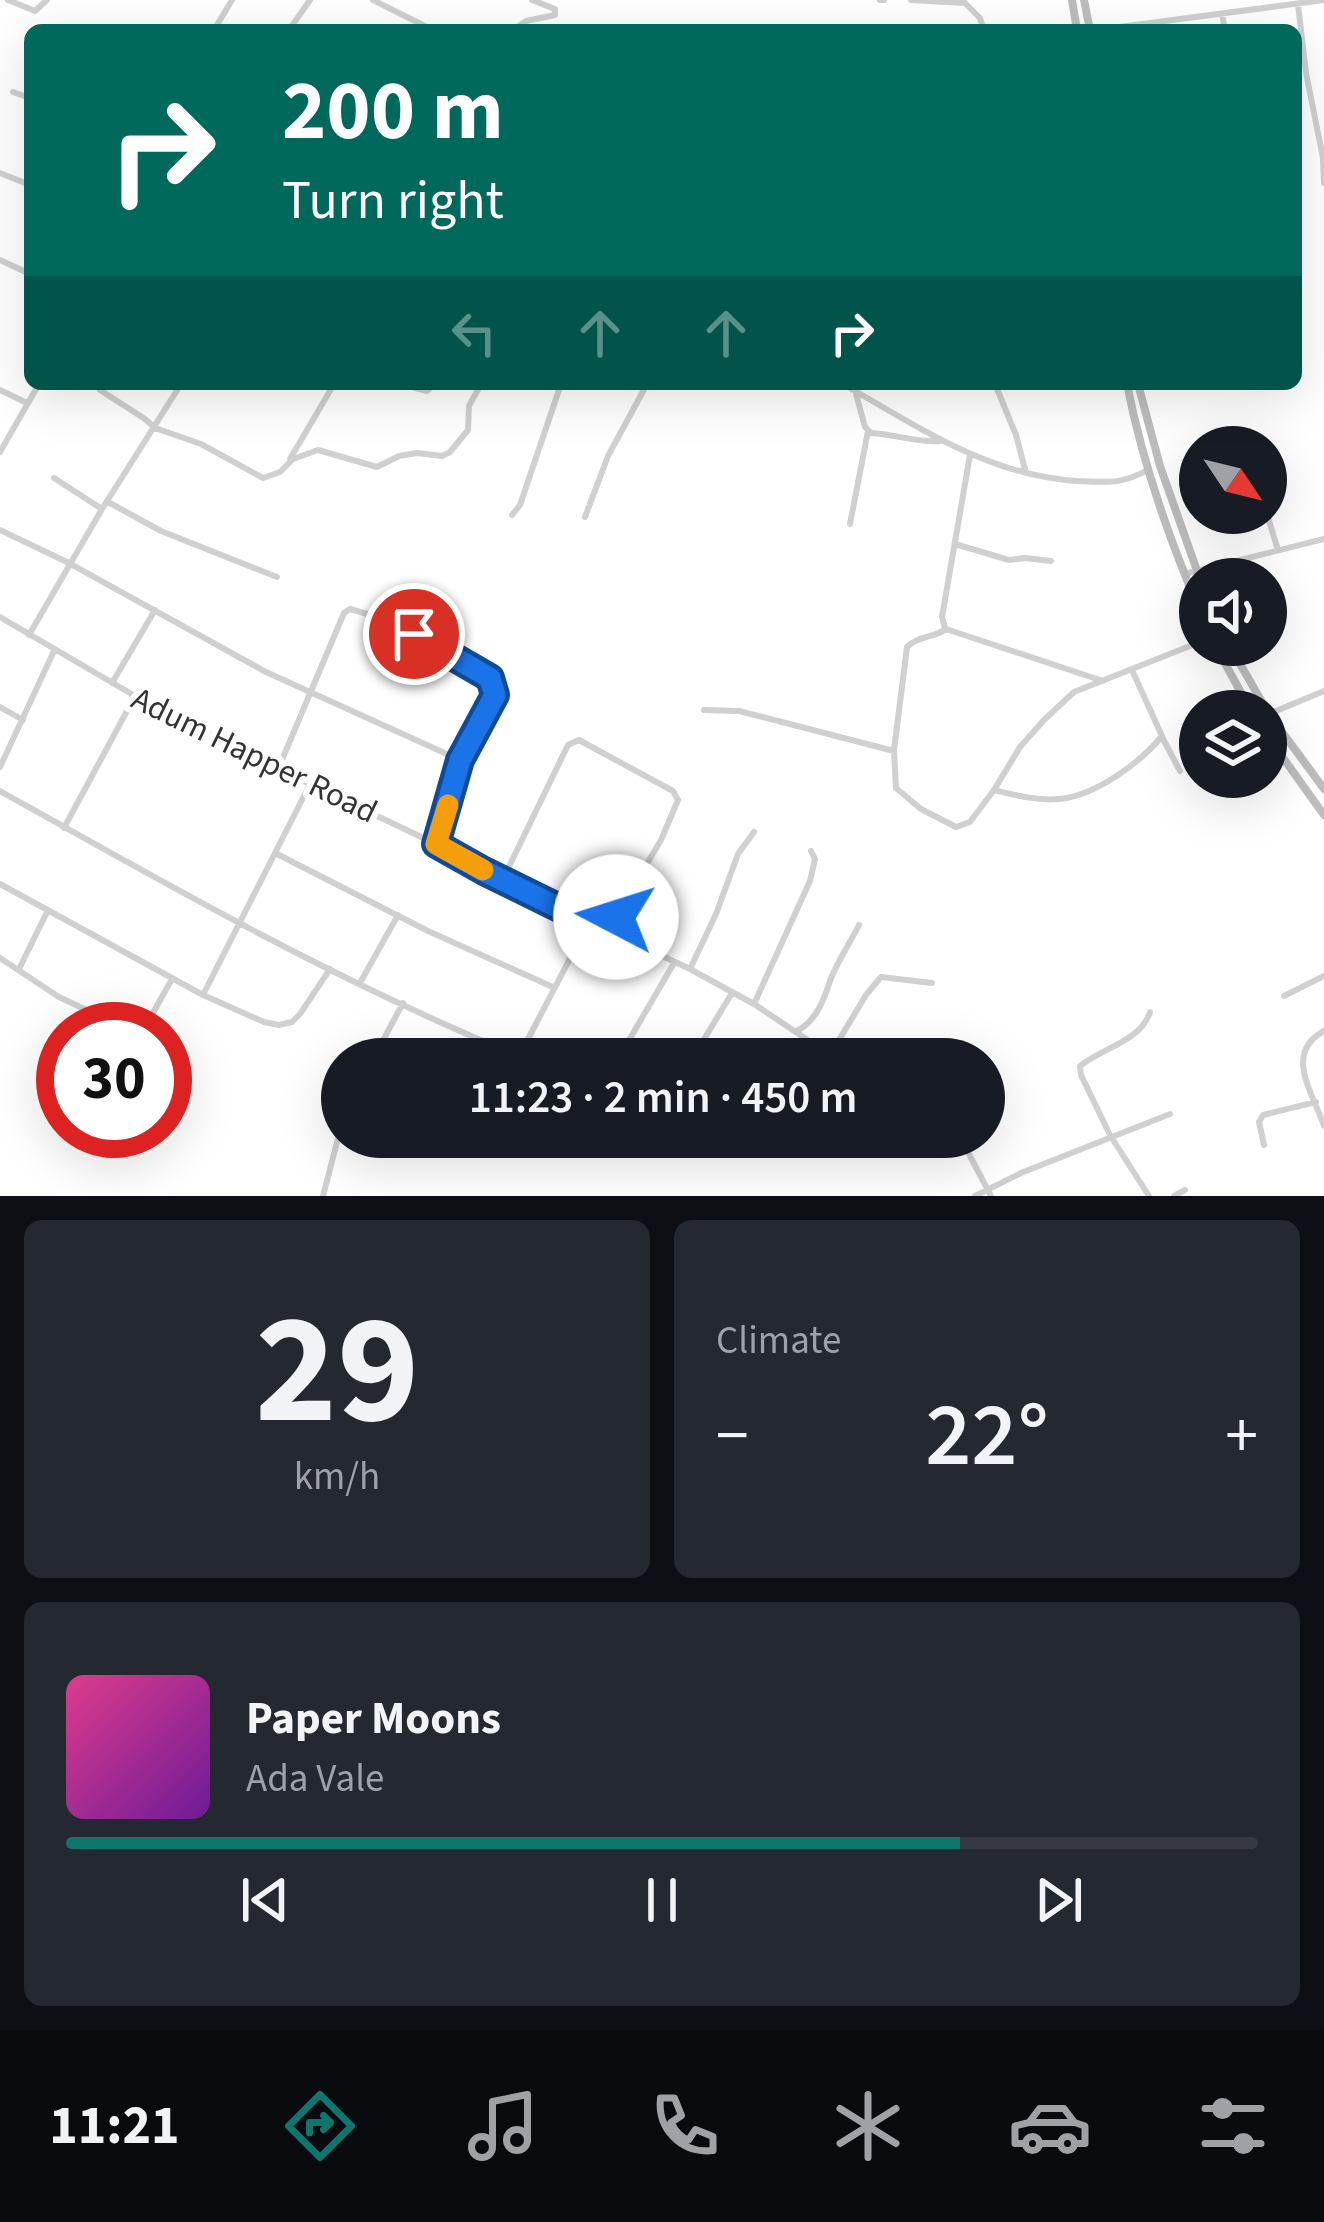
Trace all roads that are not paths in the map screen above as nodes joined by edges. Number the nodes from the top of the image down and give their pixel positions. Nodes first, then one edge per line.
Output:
1 (8, 0) edge
2 (47, 0) edge
3 (373, 0) edge
4 (532, 0) edge
5 (911, 0) edge
6 (1324, 0) edge
7 (1298, 4) junction
8 (1222, 14) junction
9 (421, 24) edge
10 (522, 24) edge
11 (982, 24) edge
12 (1154, 24) edge
13 (1224, 24) edge
14 (1301, 24) edge
15 (1302, 35) edge
16 (1324, 88) edge
17 (1309, 90) junction
18 (13, 92) dead end
19 (24, 96) edge
20 (1323, 158) edge
21 (1324, 183) edge
22 (0, 390) edge
23 (35, 390) edge
24 (100, 390) edge
25 (177, 390) edge
26 (330, 390) edge
27 (478, 390) edge
28 (559, 390) edge
29 (644, 390) edge
30 (997, 390) edge
31 (1128, 390) edge
32 (1140, 390) edge
33 (855, 391) joint
34 (27, 403) junction
35 (155, 428) junction
36 (868, 431) junction
37 (942, 440) junction
38 (0, 452) edge
39 (970, 455) junction
40 (286, 464) junction
41 (1149, 469) junction
42 (1026, 472) junction
43 (54, 478) dead end
44 (105, 505) junction
45 (512, 515) dead end
46 (584, 517) dead end
47 (850, 524) dead end
48 (0, 530) edge
49 (1273, 534) edge
50 (1324, 539) edge
51 (955, 544) junction
52 (1278, 550) junction
53 (1192, 558) edge
54 (1260, 558) edge
55 (1179, 559) edge
56 (1051, 562) dead end
57 (69, 563) junction
58 (278, 577) dead end
59 (155, 610) junction
60 (0, 617) edge
61 (946, 629) junction
62 (28, 634) junction
63 (54, 651) junction
64 (1179, 651) edge
65 (1132, 670) junction
66 (1103, 681) junction
67 (112, 682) junction
68 (311, 690) junction
69 (1324, 691) edge
70 (135, 696) junction
71 (1287, 706) edge
72 (0, 707) edge
73 (704, 710) dead end
74 (22, 720) junction
75 (1162, 736) junction
76 (1287, 739) edge
77 (894, 751) junction
78 (460, 760) junction
79 (1287, 763) edge
80 (0, 767) edge
81 (279, 767) junction
82 (1179, 769) edge
83 (310, 784) junction
84 (1324, 789) edge
85 (994, 790) junction
86 (0, 791) edge
87 (1324, 814) edge
88 (64, 828) junction
89 (754, 832) dead end
90 (436, 844) junction
91 (812, 850) dead end
92 (277, 854) junction
93 (503, 879) junction
94 (0, 884) edge
95 (48, 910) junction
96 (398, 915) junction
97 (239, 922) junction
98 (589, 922) junction
99 (860, 925) dead end
100 (608, 932) junction
101 (0, 958) edge
102 (674, 963) junction
103 (330, 968) junction
104 (19, 969) junction
105 (690, 970) junction
106 (1324, 976) edge
107 (172, 979) junction
108 (360, 982) junction
109 (932, 982) dead end
110 (555, 988) junction
111 (732, 993) junction
112 (203, 995) junction
113 (1284, 996) dead end
114 (70, 1002) edge
115 (159, 1002) edge
116 (403, 1003) junction
117 (754, 1004) junction
118 (1150, 1012) dead end
119 (797, 1031) junction
120 (1324, 1031) edge
121 (384, 1038) edge
122 (630, 1038) edge
123 (705, 1038) edge
124 (806, 1038) edge
125 (843, 1038) edge
126 (1316, 1102) junction
127 (1170, 1114) dead end
128 (1324, 1126) edge
129 (1111, 1135) junction
130 (1264, 1145) dead end
131 (332, 1158) edge
132 (971, 1158) edge
133 (1185, 1190) dead end
134 (989, 1193) edge
135 (322, 1196) edge
136 (975, 1196) edge
137 (1149, 1196) edge
138 (1174, 1196) edge

1 - 2 street
3 - 9 street
4 - 10 street
5 - 11 street
6 - 7 street
7 - 8 street
7 - 14 street
8 - 12 street
8 - 13 street
15 - 17 street
16 - 17 street
17 - 20 street
18 - 19 street
20 - 21 street
22 - 34 street
23 - 34 street
24 - 35 street
25 - 35 street
26 - 40 street
27 - 40 street
28 - 45 street
29 - 46 street
30 - 42 street
31 - 41 street
32 - 53 street
33 - 36 street
33 - 37 street
34 - 38 street
35 - 40 street
35 - 44 street
36 - 37 street
36 - 47 street
37 - 39 street
39 - 42 street
39 - 51 street
41 - 42 street
41 - 55 street
43 - 44 street
44 - 57 street
44 - 58 street
48 - 57 street
49 - 52 street
50 - 52 street
51 - 56 street
51 - 61 street
52 - 54 street
57 - 59 street
57 - 62 street
59 - 67 street
59 - 68 street
60 - 62 street, Adum Happer Road
61 - 66 street
61 - 77 street
62 - 63 street, Adum Happer Road
63 - 67 street, Adum Happer Road
63 - 74 street
64 - 65 street
65 - 66 street
65 - 75 street
66 - 85 street
67 - 70 street, Adum Happer Road
68 - 78 street
68 - 78 street
68 - 81 street
69 - 71 street
70 - 81 street, Adum Happer Road
70 - 88 street
72 - 74 street
73 - 77 street
74 - 80 street
75 - 82 street
75 - 85 street
76 - 84 street
77 - 85 street
78 - 90 street
79 - 87 street
81 - 83 street, Adum Happer Road
83 - 90 street, Adum Happer Road
83 - 92 street
86 - 88 street
88 - 97 street
89 - 105 street
90 - 93 street, Adum Happer Road
91 - 117 street
92 - 96 street
92 - 97 street
93 - 98 street, Adum Happer Road
93 - 100 street
94 - 95 street
95 - 104 street
95 - 107 street
96 - 108 street
96 - 110 street
97 - 103 street
97 - 112 street
98 - 100 street, Adum Happer Road
98 - 110 street
99 - 119 street
100 - 102 street, Adum Happer Road
101 - 104 street
102 - 105 street, Adum Happer Road
102 - 122 street
103 - 108 street
103 - 112 street
104 - 114 street
105 - 111 street, Adum Happer Road
106 - 113 street
107 - 112 street
107 - 115 street
108 - 116 street
109 - 125 street
110 - 116 street
111 - 117 street, Adum Happer Road
111 - 123 street
116 - 121 street
117 - 119 street, Adum Happer Road
118 - 129 street
119 - 124 street, Adum Happer Road
120 - 126 street
126 - 128 street
126 - 130 street
127 - 129 street
129 - 134 street
129 - 137 street
131 - 135 street
132 - 134 street
133 - 138 street
134 - 136 street

